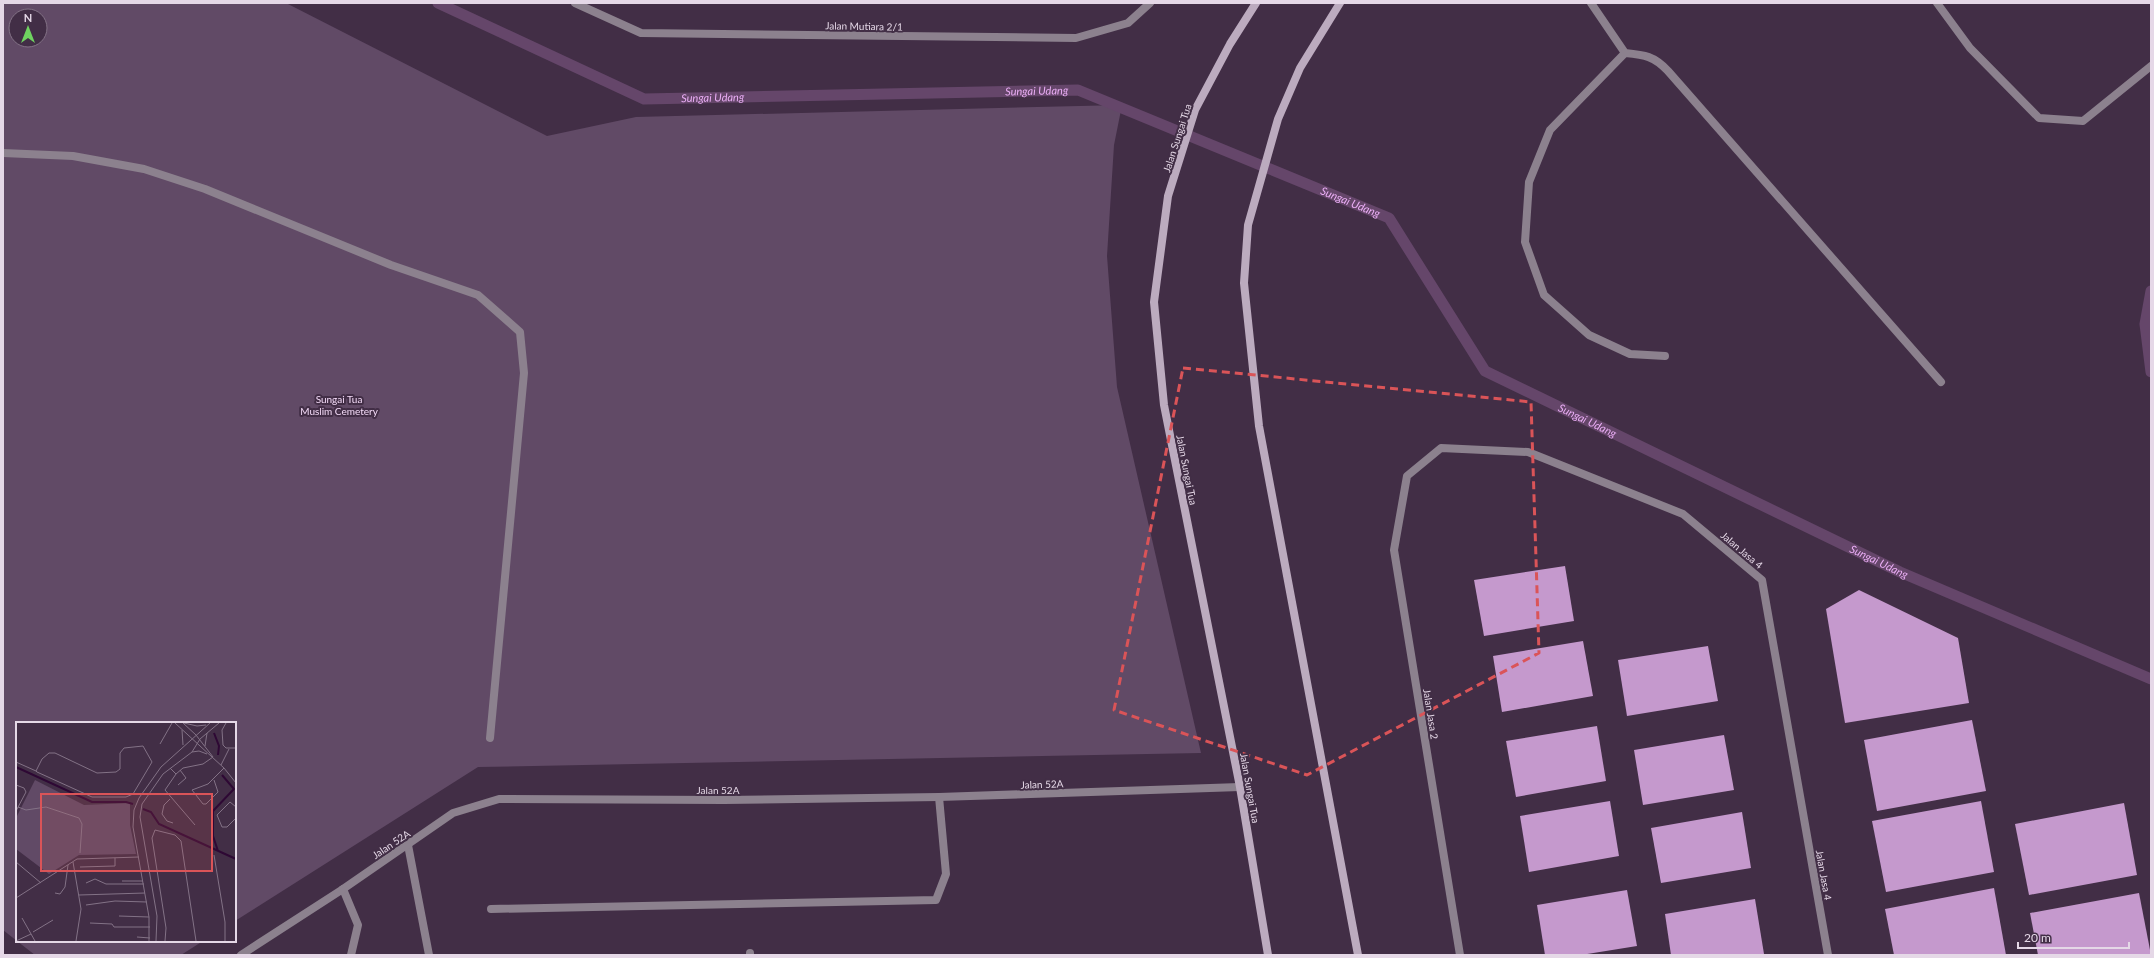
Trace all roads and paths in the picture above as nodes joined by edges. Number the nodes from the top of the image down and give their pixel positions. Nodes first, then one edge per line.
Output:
1 (575, 3) edge
2 (1150, 3) edge
3 (1256, 3) edge
4 (1340, 3) edge
5 (1591, 3) edge
6 (1937, 3) edge
7 (1625, 54) junction
8 (2151, 66) edge
9 (3, 153) edge
10 (1665, 356) dead end
11 (1941, 382) dead end
12 (1407, 476) joint
13 (490, 738) dead end
14 (1240, 787) junction
15 (939, 797) junction
16 (408, 845) junction
17 (343, 889) junction
18 (491, 909) dead end
19 (241, 955) edge
20 (351, 955) edge
21 (429, 955) edge
22 (1268, 955) edge
23 (1358, 955) edge
24 (1460, 955) edge
25 (1828, 955) edge

1 - 2 street, Jalan Mutiara 2/1
3 - 14 main road, Jalan Sungai Tua
4 - 23 main road
5 - 7 street
6 - 8 street
7 - 10 street
7 - 11 street
9 - 13 street
12 - 24 street, Jalan Jasa 2
12 - 25 street, Jalan Jasa 4
14 - 15 street, Jalan 52A
14 - 22 main road, Jalan Sungai Tua
15 - 16 street, Jalan 52A
15 - 18 street
16 - 17 street, Jalan 52A
16 - 21 street
17 - 19 street, Jalan 52A
17 - 20 street

